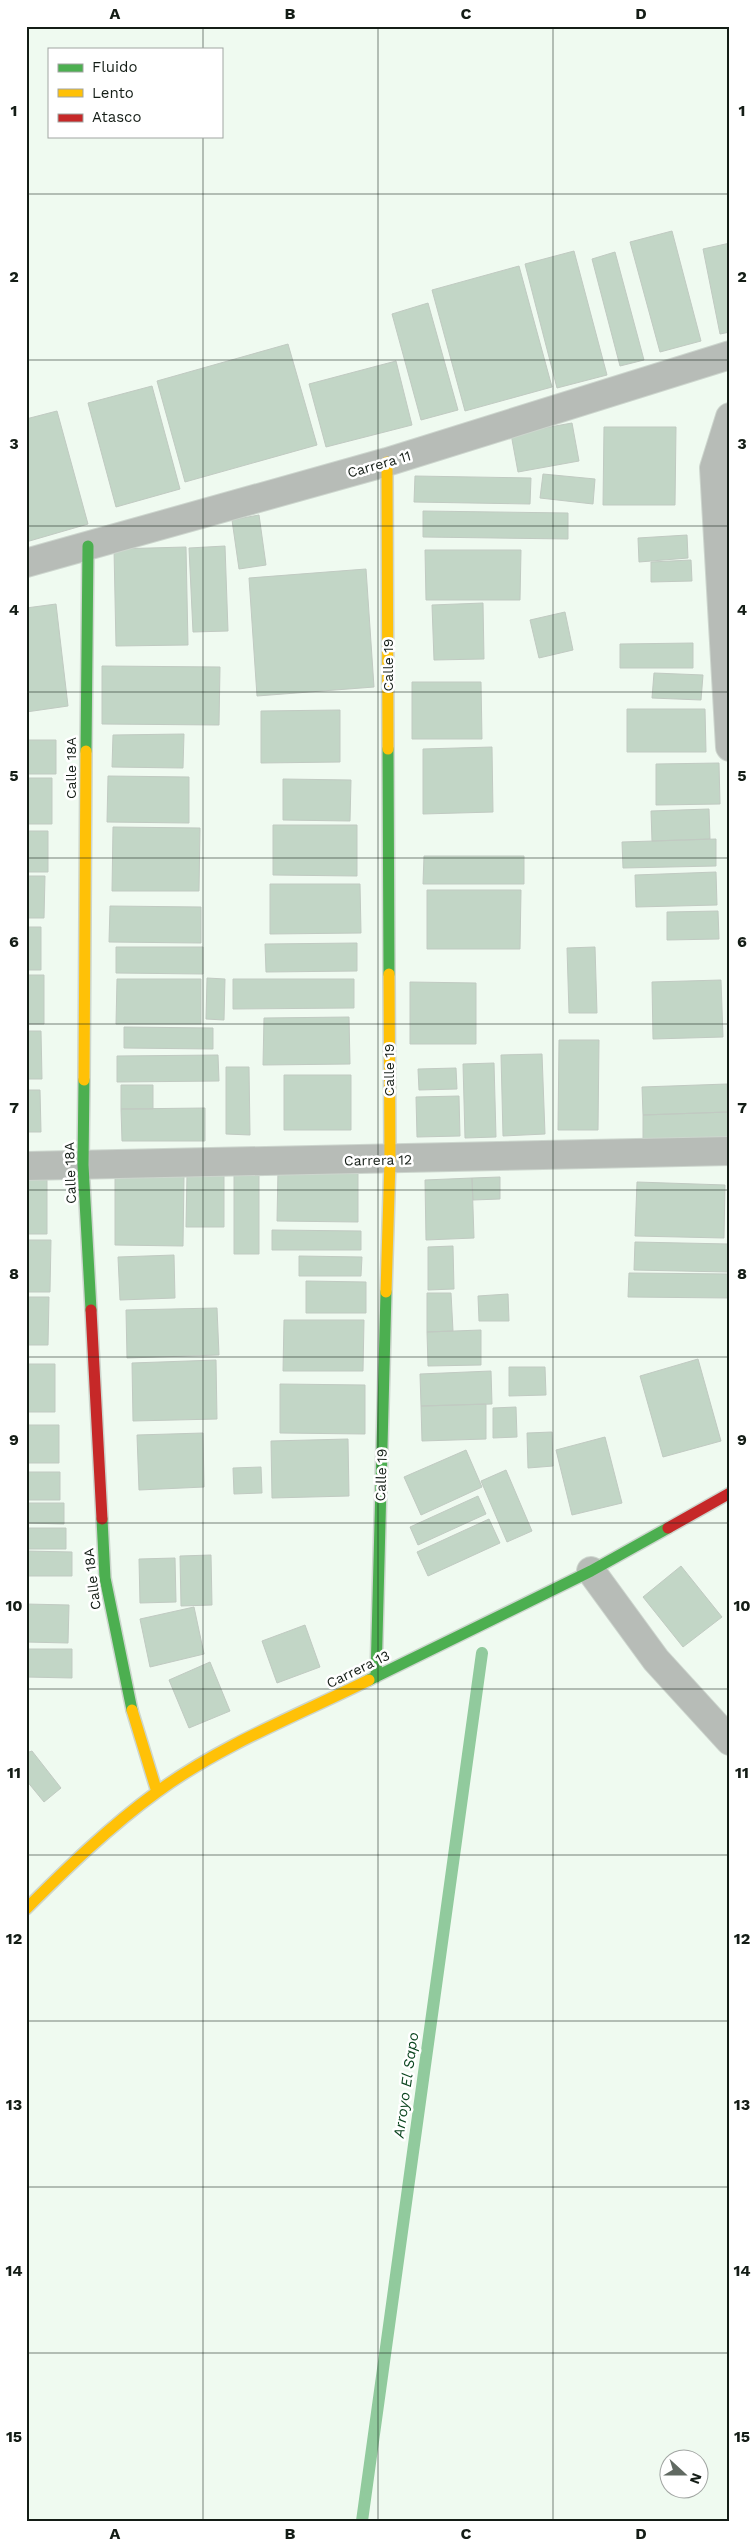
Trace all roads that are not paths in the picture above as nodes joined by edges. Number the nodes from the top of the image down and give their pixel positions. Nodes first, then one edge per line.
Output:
1 (730, 355) edge
2 (730, 417) edge
3 (387, 462) junction
4 (88, 546) junction
5 (26, 563) edge
6 (730, 747) edge
7 (730, 1151) edge
8 (390, 1160) junction
9 (83, 1165) junction
10 (26, 1166) edge
11 (730, 1493) edge
12 (591, 1571) junction
13 (376, 1677) junction
14 (730, 1740) edge
15 (157, 1792) junction
16 (26, 1909) edge

1 - 3 street, Carrera 11
2 - 6 street
3 - 4 street, Carrera 11
3 - 8 street, Calle 19
4 - 5 street, Carrera 11
4 - 9 street, Calle 18A
7 - 8 street, Carrera 12
8 - 9 street, Carrera 12
8 - 13 street, Calle 19
9 - 10 street, Carrera 12
9 - 15 street, Calle 18A
11 - 12 street, Carrera 13
12 - 13 street, Carrera 13
12 - 14 street
13 - 15 street, Carrera 13
15 - 16 street, Carrera 13

